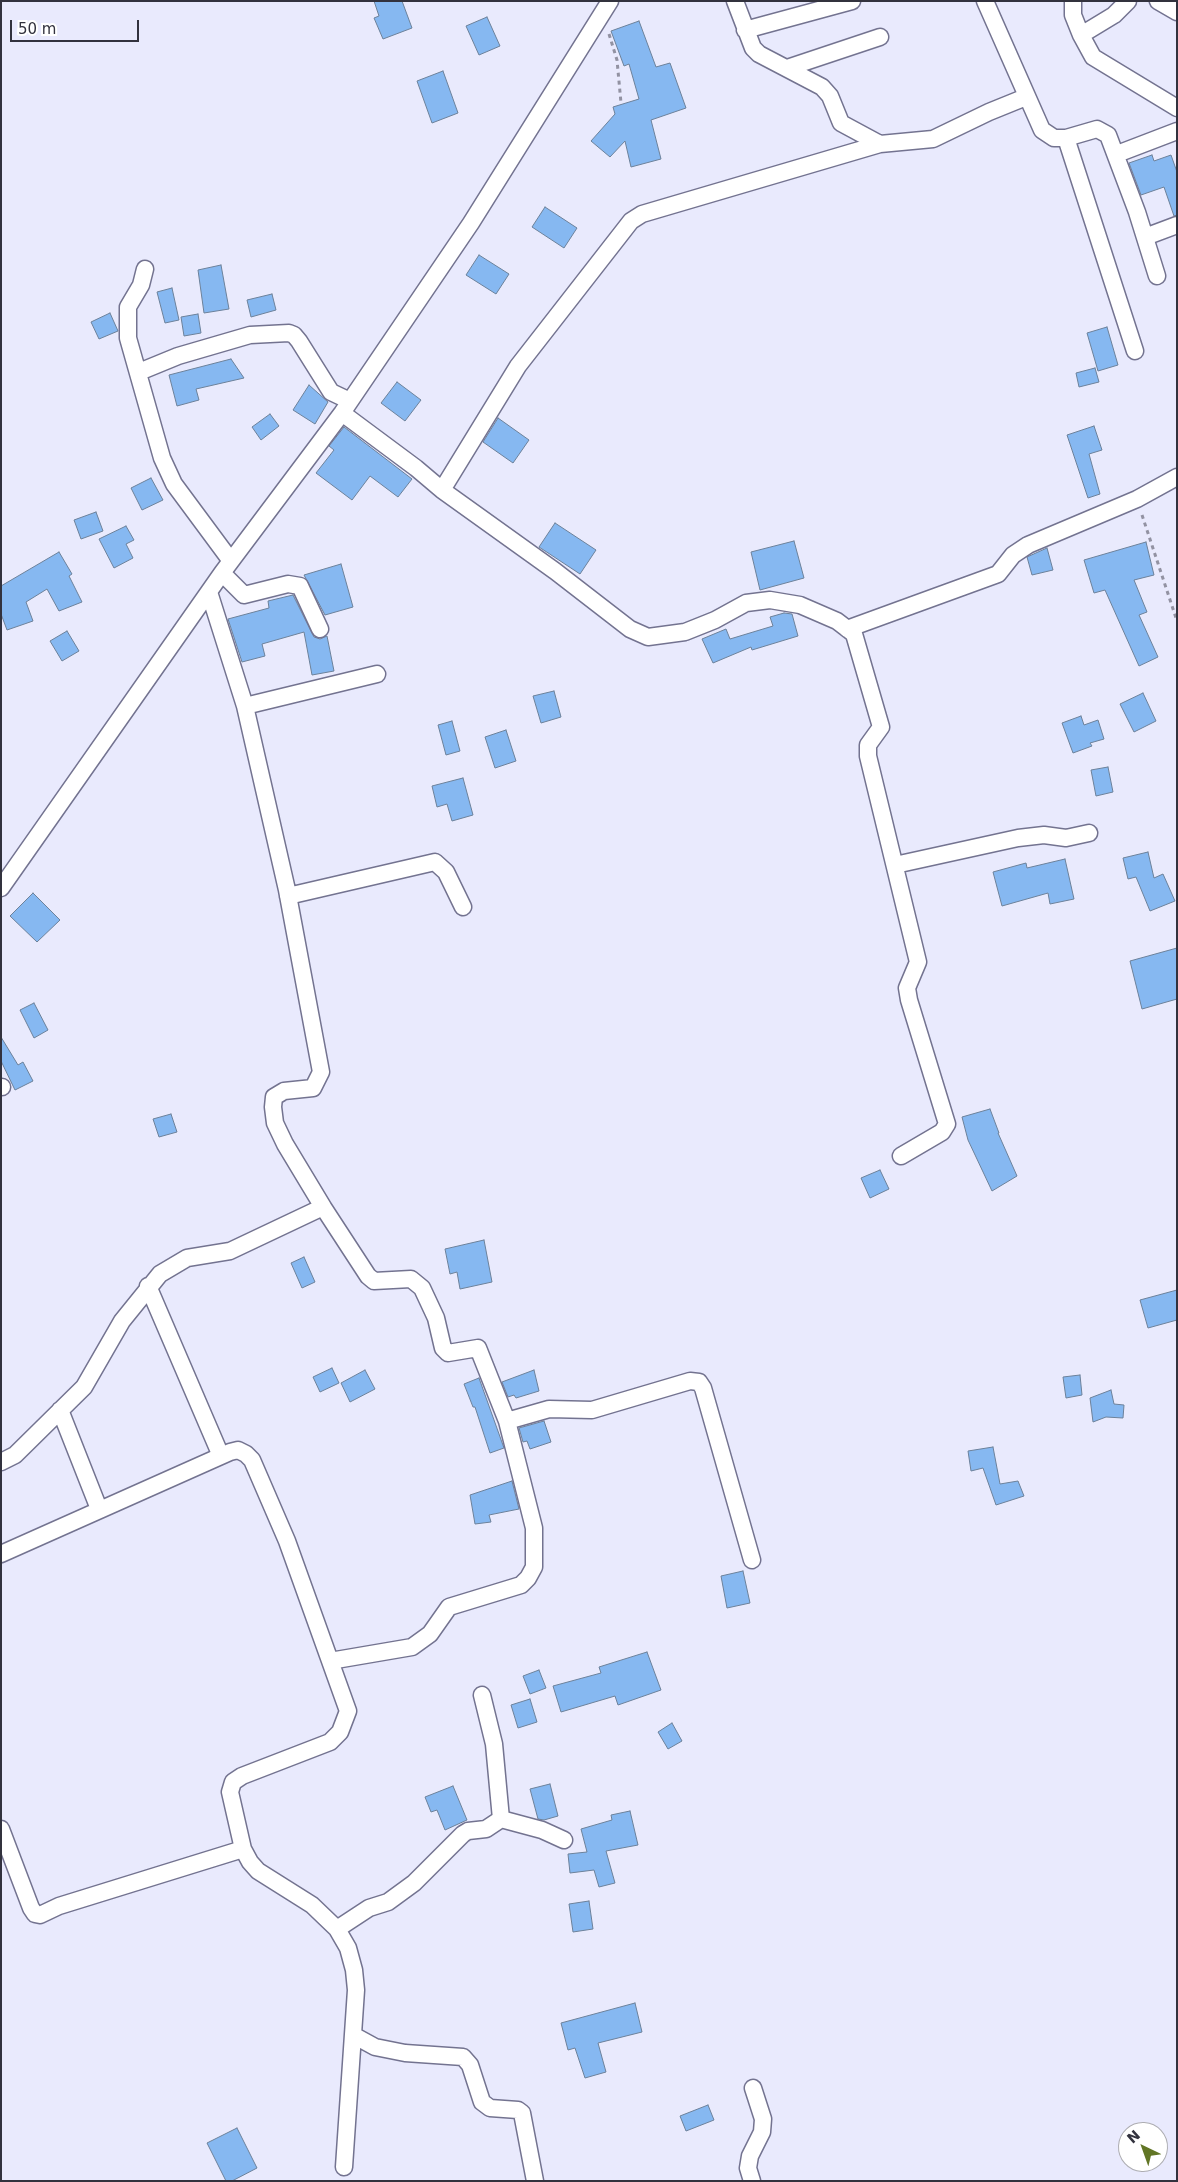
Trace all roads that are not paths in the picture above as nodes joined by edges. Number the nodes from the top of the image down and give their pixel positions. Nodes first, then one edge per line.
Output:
1 (735, 1) edge
2 (852, 1) edge
3 (985, 1) edge
4 (1128, 1) edge
5 (1158, 1) edge
6 (1072, 3) edge
7 (606, 8) edge
8 (1177, 12) edge
9 (745, 30) junction
10 (1081, 36) junction
11 (880, 38) dead end
12 (787, 68) junction
13 (1026, 97) junction
14 (1177, 108) edge
15 (1177, 131) edge
16 (1066, 138) junction
17 (880, 144) junction
18 (1117, 154) junction
19 (1177, 225) edge
20 (1145, 236) junction
21 (144, 269) dead end
22 (1157, 276) dead end
23 (1135, 351) dead end
24 (139, 372) junction
25 (346, 407) junction
26 (1177, 477) edge
27 (442, 490) junction
28 (227, 567) junction
29 (209, 592) junction
30 (320, 628) dead end
31 (847, 629) junction
32 (377, 674) dead end
33 (245, 706) junction
34 (1089, 833) dead end
35 (895, 865) junction
36 (1, 888) edge
37 (288, 896) junction
38 (463, 906) dead end
39 (901, 1156) dead end
40 (323, 1207) junction
41 (148, 1286) junction
42 (60, 1410) junction
43 (507, 1421) junction
44 (221, 1456) junction
45 (1, 1462) edge
46 (99, 1509) junction
47 (1, 1554) edge
48 (752, 1560) dead end
49 (330, 1661) junction
50 (482, 1695) dead end
51 (501, 1820) junction
52 (1, 1829) edge
53 (564, 1840) dead end
54 (243, 1849) junction
55 (337, 1929) junction
56 (353, 2035) junction
57 (753, 2088) dead end
58 (344, 2167) dead end
59 (535, 2181) edge
60 (752, 2181) edge

1 - 9 street
2 - 9 street
3 - 13 street
4 - 10 street
5 - 8 street
6 - 10 street
7 - 25 street
9 - 12 street
10 - 14 street
11 - 12 street
12 - 17 street
13 - 16 street
13 - 17 street
15 - 18 street
16 - 18 street
16 - 23 street
17 - 27 street
18 - 20 street
19 - 20 street
20 - 22 street
21 - 24 street
24 - 25 street
24 - 28 street
25 - 27 street
25 - 28 street
26 - 31 street
27 - 31 street
28 - 29 street
28 - 30 street
29 - 33 street
29 - 36 street
31 - 35 street
32 - 33 street
33 - 37 street
34 - 35 street
35 - 39 street
37 - 38 street
37 - 40 street
40 - 41 street
40 - 43 street
41 - 42 street
41 - 44 street
42 - 45 street
42 - 46 street
43 - 48 street
43 - 49 street
44 - 46 street
44 - 49 street
46 - 47 street
49 - 54 street
50 - 51 street
51 - 53 street
51 - 55 street
52 - 54 street
54 - 55 street
55 - 56 street
56 - 58 street
56 - 59 street
57 - 60 street

